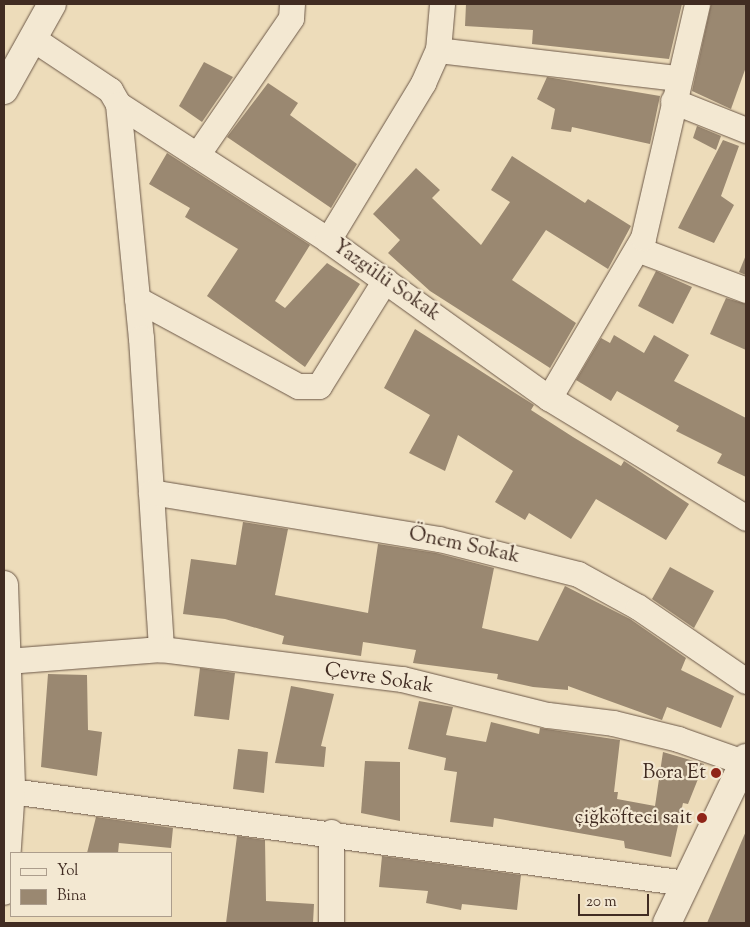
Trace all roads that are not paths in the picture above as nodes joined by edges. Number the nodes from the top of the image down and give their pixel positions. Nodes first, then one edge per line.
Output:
1 (52, 4) edge
2 (292, 4) edge
3 (442, 4) edge
4 (697, 4) edge
5 (32, 38) junction
6 (438, 50) junction
7 (4, 90) edge
8 (675, 90) junction
9 (118, 104) junction
10 (746, 130) edge
11 (197, 155) junction
12 (328, 240) junction
13 (637, 249) junction
14 (385, 280) junction
15 (746, 290) edge
16 (137, 299) junction
17 (549, 398) junction
18 (151, 492) junction
19 (746, 518) edge
20 (4, 585) edge
21 (161, 648) junction
22 (7, 661) junction
23 (746, 681) edge
24 (745, 760) edge
25 (7, 789) edge
26 (331, 832) junction
27 (686, 884) junction
28 (4, 891) edge
29 (331, 923) edge
30 (667, 923) edge

1 - 5 street
2 - 11 street
3 - 6 street
4 - 8 street
5 - 7 street
5 - 9 street, Yazgülü Sokak
6 - 8 street
6 - 12 street
8 - 10 street
8 - 13 street
9 - 11 street, Yazgülü Sokak
9 - 16 street
11 - 12 street, Yazgülü Sokak
12 - 14 street, Yazgülü Sokak
13 - 15 street
13 - 17 street
14 - 16 street
14 - 17 street, Yazgülü Sokak
16 - 18 street
17 - 19 street, Yazgülü Sokak
18 - 21 street
18 - 23 street, Önem Sokak
20 - 22 street
21 - 22 street, Çevre Sokak
21 - 24 street, Çevre Sokak
22 - 25 street
24 - 27 street
25 - 26 street
25 - 28 street
26 - 27 street
26 - 29 street
27 - 30 street

